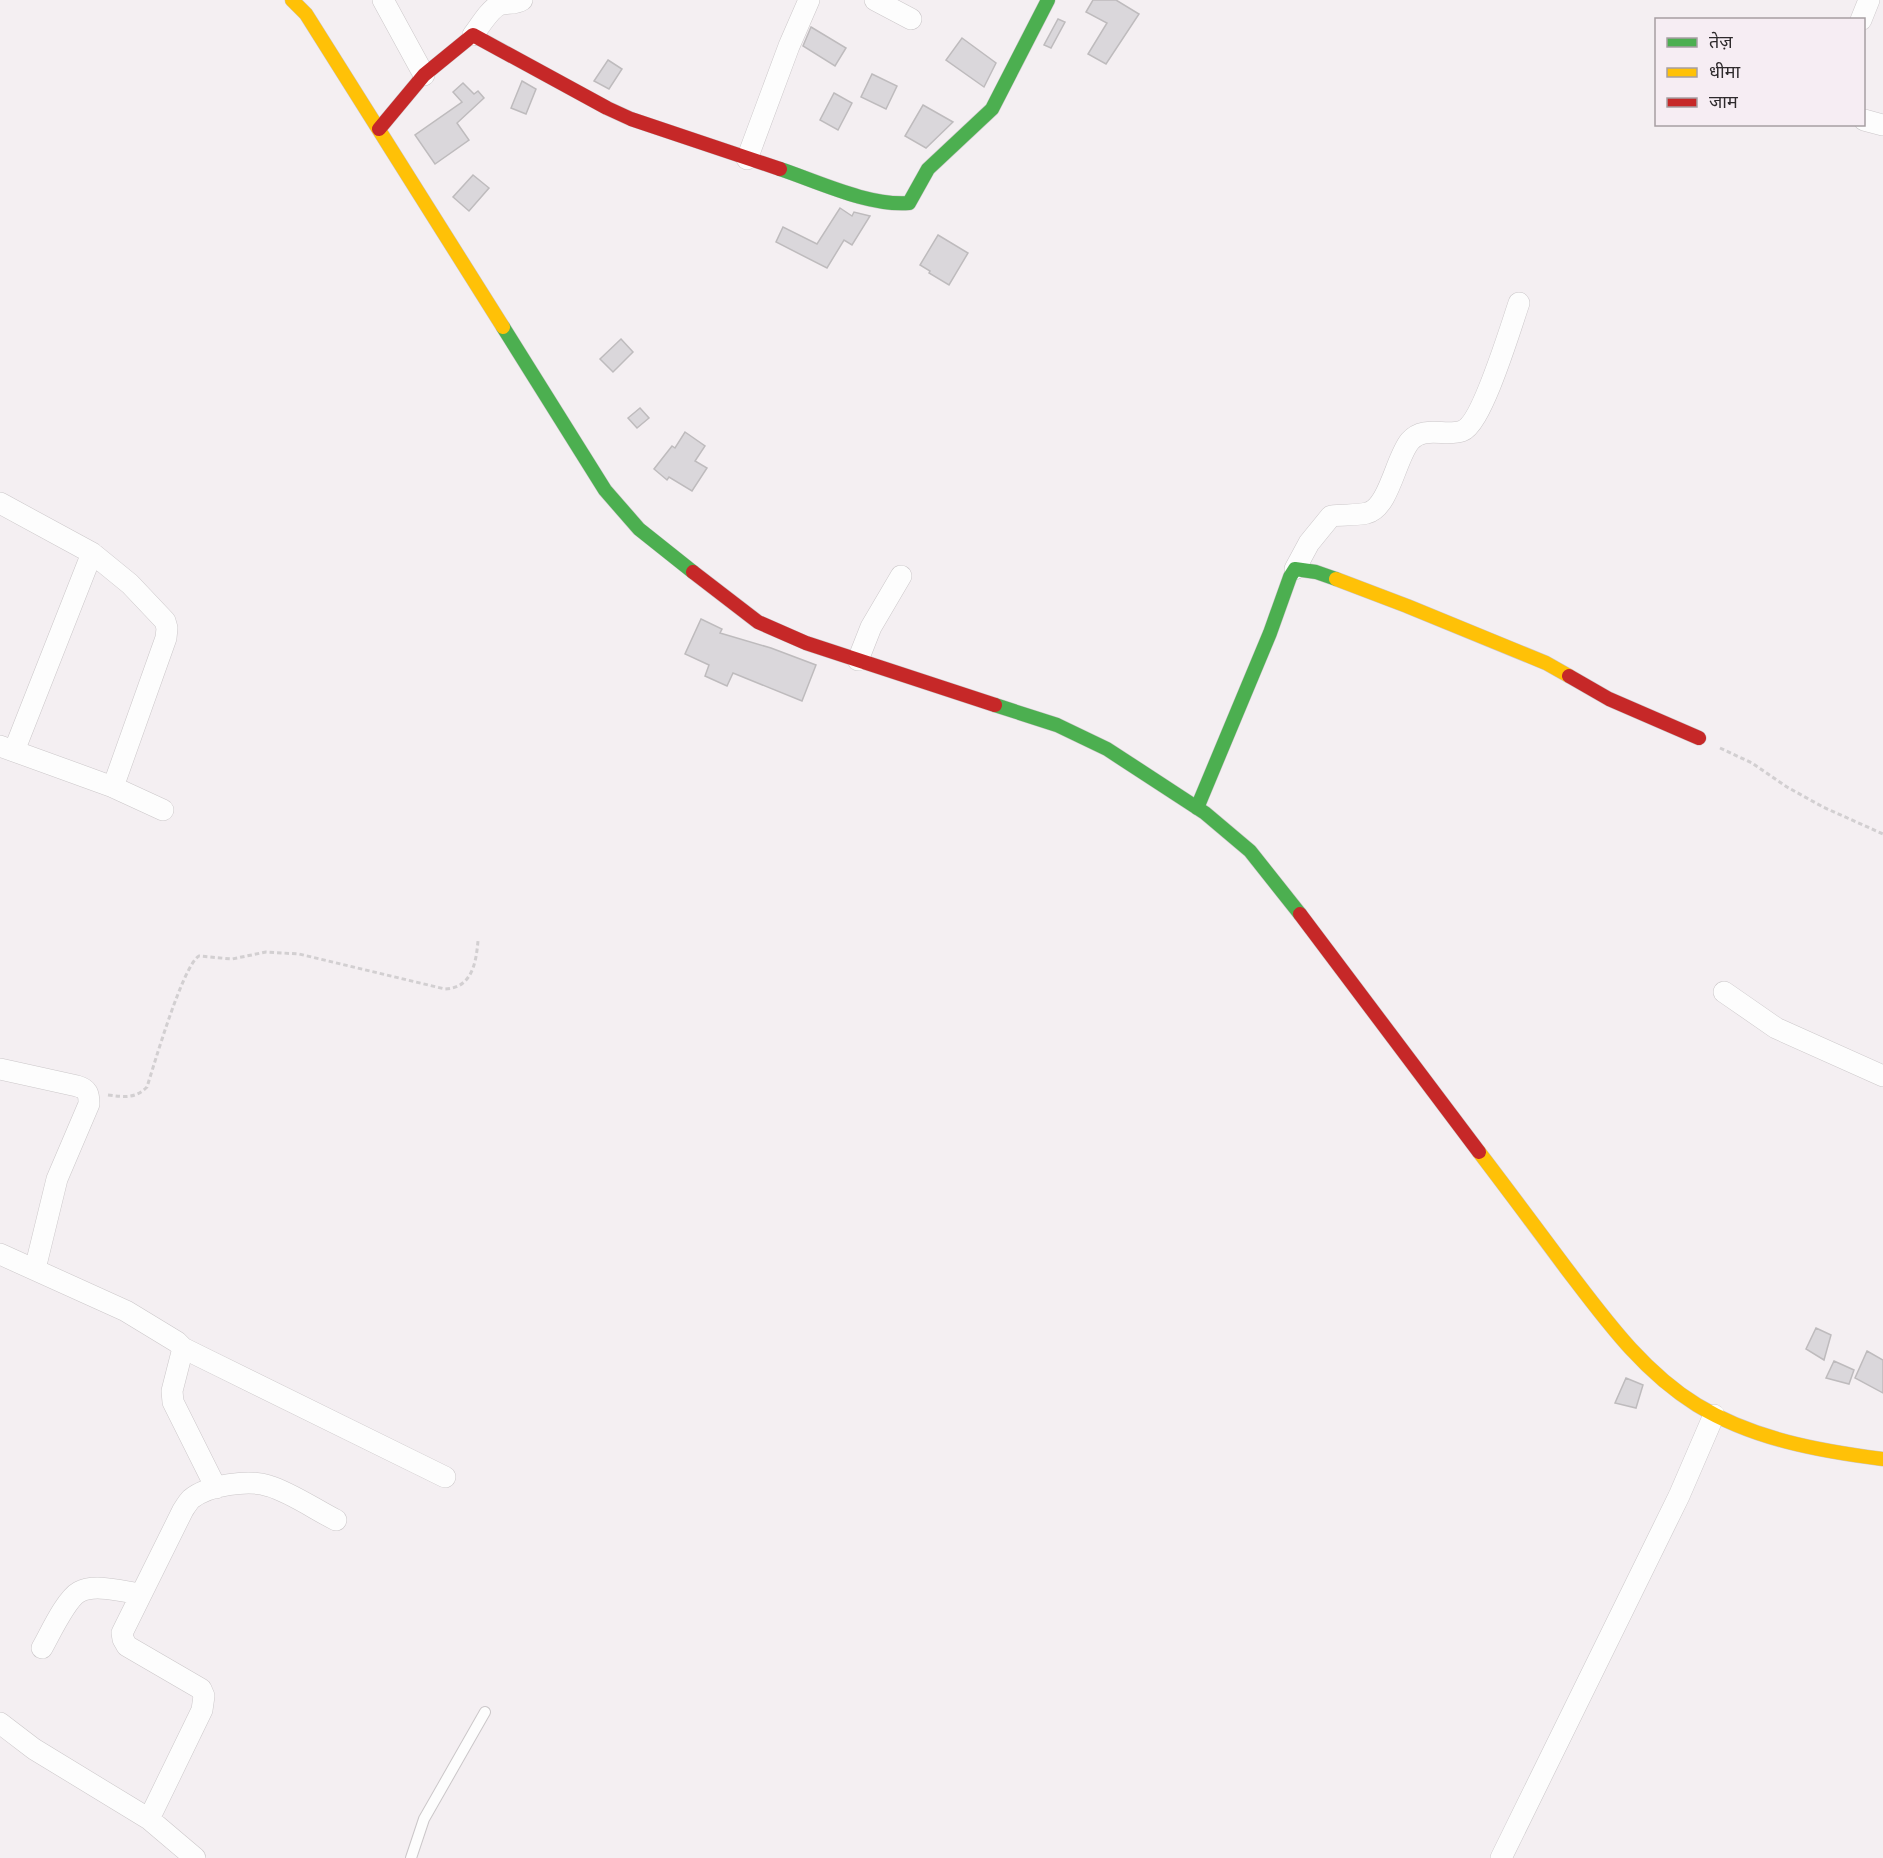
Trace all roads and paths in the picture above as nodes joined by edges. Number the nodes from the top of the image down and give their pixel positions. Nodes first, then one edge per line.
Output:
1 (292, 0) edge
2 (383, 0) edge
3 (809, 0) edge
4 (875, 0) edge
5 (1048, 0) edge
6 (1869, 0) edge
7 (506, 1) edge
8 (1863, 18) edge
9 (911, 19) dead end
10 (473, 35) junction
11 (424, 75) junction
12 (1865, 120) edge
13 (1883, 125) edge
14 (378, 129) junction
15 (747, 159) junction
16 (1519, 303) dead end
17 (0, 503) edge
18 (92, 553) junction
19 (1295, 569) junction
20 (901, 576) dead end
21 (858, 660) junction
22 (1699, 738) joint
23 (7, 749) edge
24 (113, 787) junction
25 (1201, 800) junction
26 (163, 810) dead end
27 (1883, 834) edge
28 (478, 941) dead end
29 (1724, 992) dead end
30 (0, 1070) edge
31 (1883, 1076) edge
32 (89, 1094) junction
33 (0, 1254) edge
34 (35, 1269) junction
35 (183, 1348) junction
36 (1714, 1415) junction
37 (1883, 1459) edge
38 (445, 1477) dead end
39 (216, 1488) junction
40 (336, 1520) dead end
41 (141, 1594) junction
42 (42, 1648) dead end
43 (485, 1712) dead end
44 (0, 1723) edge
45 (149, 1819) junction
46 (195, 1858) edge
47 (411, 1858) edge
48 (1501, 1858) edge

1 - 14 street
2 - 11 street
3 - 15 street
4 - 9 street
5 - 15 street
6 - 8 street
7 - 10 street
10 - 11 street
10 - 15 street
11 - 14 street
12 - 13 street
14 - 21 street
16 - 19 street
17 - 18 street
18 - 23 street
18 - 24 street
19 - 22 street
19 - 25 street
20 - 21 street
21 - 25 street
22 - 27 path
23 - 24 street
24 - 26 street
25 - 36 street
28 - 32 path
29 - 31 street
30 - 32 street
32 - 34 street
33 - 34 street
34 - 35 street
35 - 38 street
35 - 39 street
36 - 37 street
36 - 48 street
39 - 40 street
39 - 41 street
41 - 42 street
41 - 45 street
43 - 47 lane
44 - 45 street
45 - 46 street

